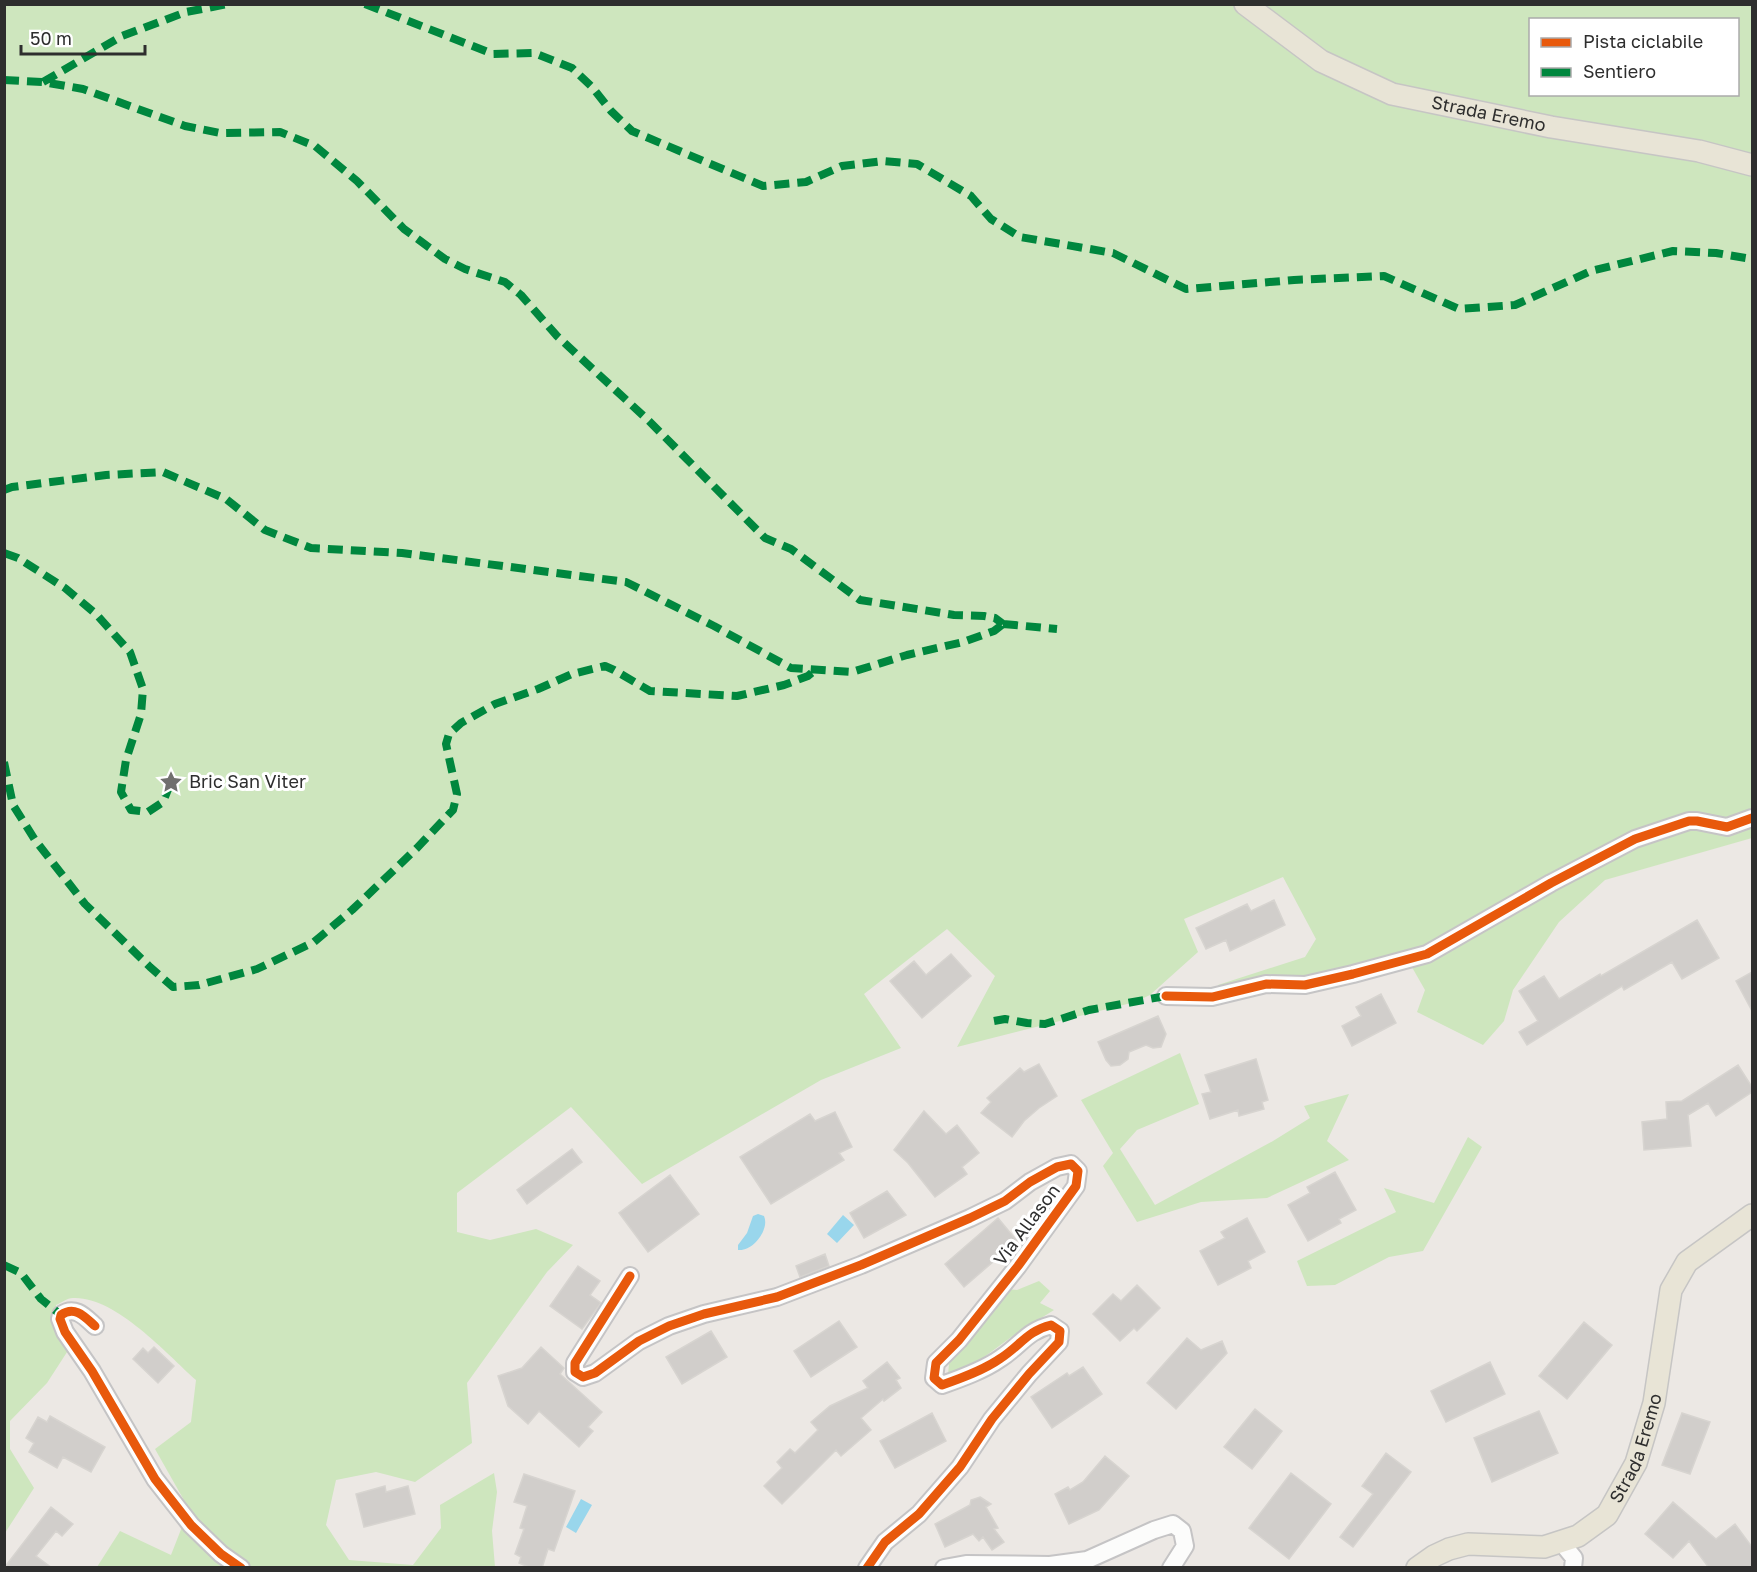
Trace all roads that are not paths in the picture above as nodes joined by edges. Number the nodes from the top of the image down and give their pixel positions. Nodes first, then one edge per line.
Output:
1 (1245, 4) edge
2 (1752, 165) edge
3 (1752, 818) edge
4 (1166, 996) dead end
5 (1752, 1215) edge
6 (630, 1276) dead end
7 (95, 1326) dead end
8 (1561, 1542) junction
9 (241, 1568) edge
10 (867, 1568) edge
11 (944, 1568) edge
12 (1171, 1568) edge
13 (1418, 1568) edge
14 (1573, 1568) edge

1 - 2 main road, Strada Eremo
3 - 4 street
5 - 8 main road, Strada Eremo
6 - 10 street, Via Allason
7 - 9 street
8 - 13 main road, Strada Eremo
8 - 14 street
11 - 12 street

